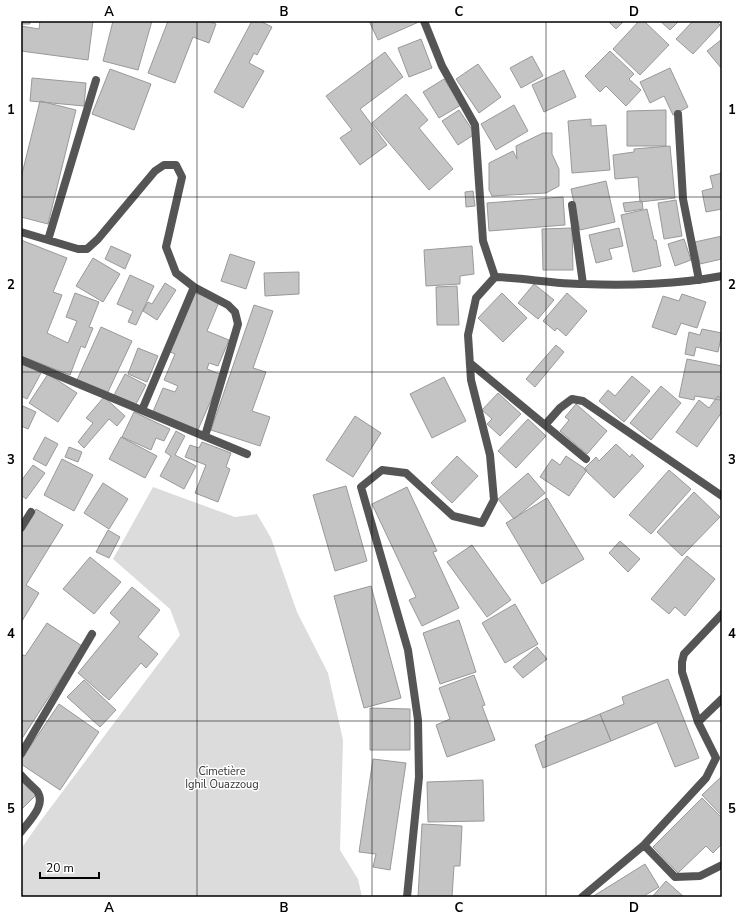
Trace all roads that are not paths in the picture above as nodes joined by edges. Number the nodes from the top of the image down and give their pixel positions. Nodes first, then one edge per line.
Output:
1 (424, 21) edge
2 (96, 80) dead end
3 (678, 114) dead end
4 (572, 205) dead end
5 (21, 232) edge
6 (48, 240) junction
7 (722, 276) edge
8 (495, 277) junction
9 (699, 280) junction
10 (583, 284) junction
11 (194, 287) junction
12 (21, 360) edge
13 (470, 363) junction
14 (142, 410) junction
15 (545, 425) junction
16 (205, 436) junction
17 (247, 454) dead end
18 (586, 459) dead end
19 (722, 496) edge
20 (31, 512) dead end
21 (21, 528) edge
22 (722, 614) edge
23 (92, 634) dead end
24 (722, 699) edge
25 (698, 722) junction
26 (21, 754) edge
27 (21, 775) edge
28 (21, 832) edge
29 (644, 846) junction
30 (722, 865) edge
31 (407, 897) edge
32 (582, 897) edge

1 - 8 street
2 - 6 street
3 - 9 street
4 - 10 street
5 - 6 street
6 - 11 street
7 - 9 street
8 - 10 street
8 - 13 street
9 - 10 street
11 - 14 street
11 - 16 street
12 - 14 street
13 - 15 street
13 - 31 street
14 - 16 street
15 - 18 street
15 - 19 street
16 - 17 street
20 - 21 street
22 - 25 street
23 - 26 street
24 - 25 street
25 - 29 street
27 - 28 street
29 - 30 street
29 - 32 street

